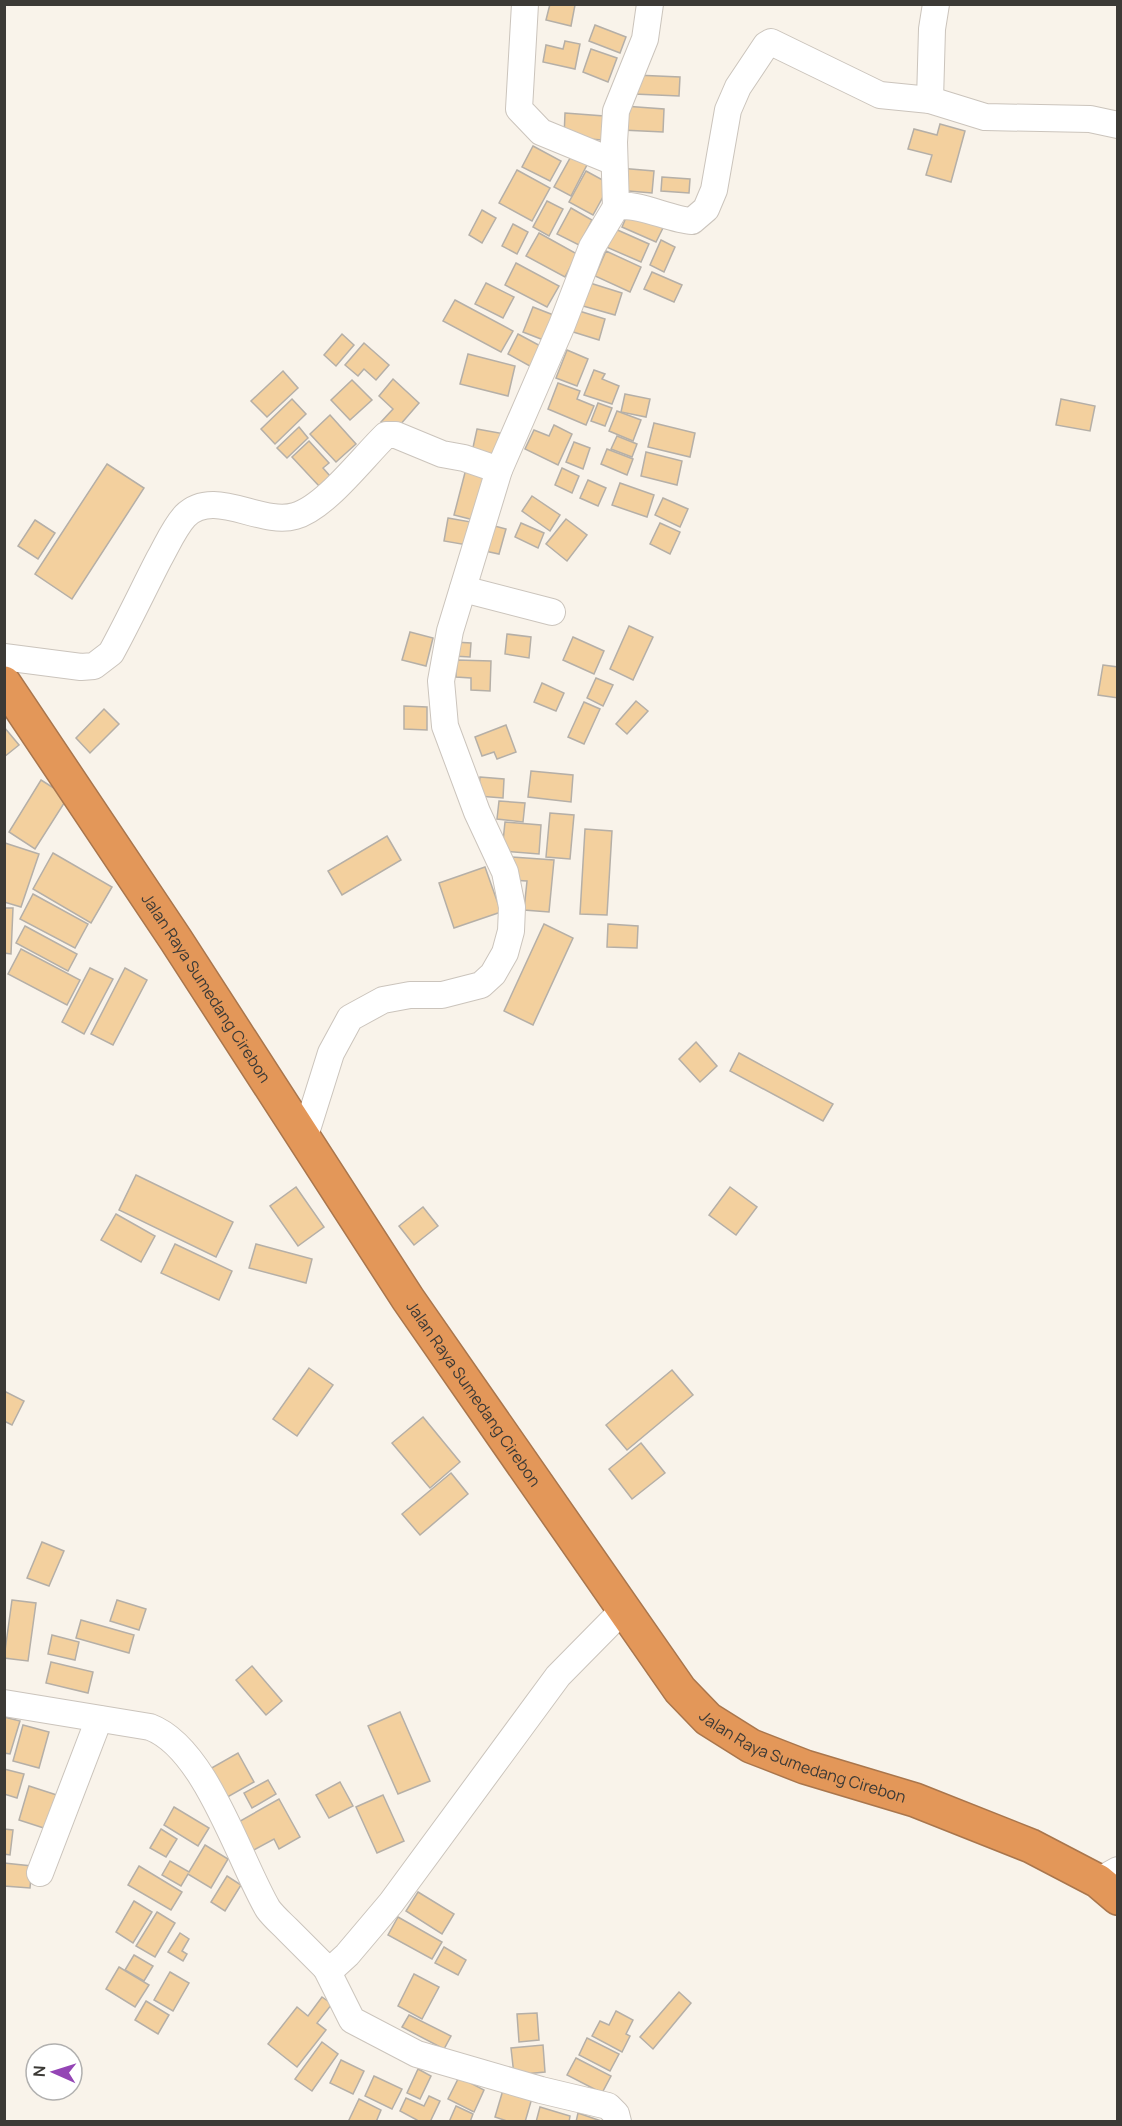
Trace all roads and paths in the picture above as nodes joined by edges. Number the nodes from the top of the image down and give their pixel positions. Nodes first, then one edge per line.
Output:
1 (525, 4) edge
2 (650, 4) edge
3 (936, 4) edge
4 (930, 100) junction
5 (1118, 124) edge
6 (614, 162) junction
7 (616, 207) junction
8 (499, 470) junction
9 (463, 589) junction
10 (552, 612) dead end
11 (4, 657) edge
12 (4, 683) edge
13 (304, 1139) junction
14 (625, 1608) junction
15 (4, 1703) edge
16 (99, 1719) junction
17 (40, 1873) dead end
18 (1111, 1883) edge
19 (326, 1968) junction
20 (618, 2121) edge

1 - 6 street
2 - 6 street
3 - 4 street
4 - 5 street
4 - 7 street
6 - 7 street
7 - 8 street
8 - 9 street
8 - 11 street
9 - 10 street
9 - 13 street
12 - 13 highway, Jalan Raya Sumedang Cirebon
13 - 14 highway, Jalan Raya Sumedang Cirebon
14 - 18 highway, Jalan Raya Sumedang Cirebon
14 - 19 street
15 - 16 street
16 - 17 street
16 - 19 street
19 - 20 street

